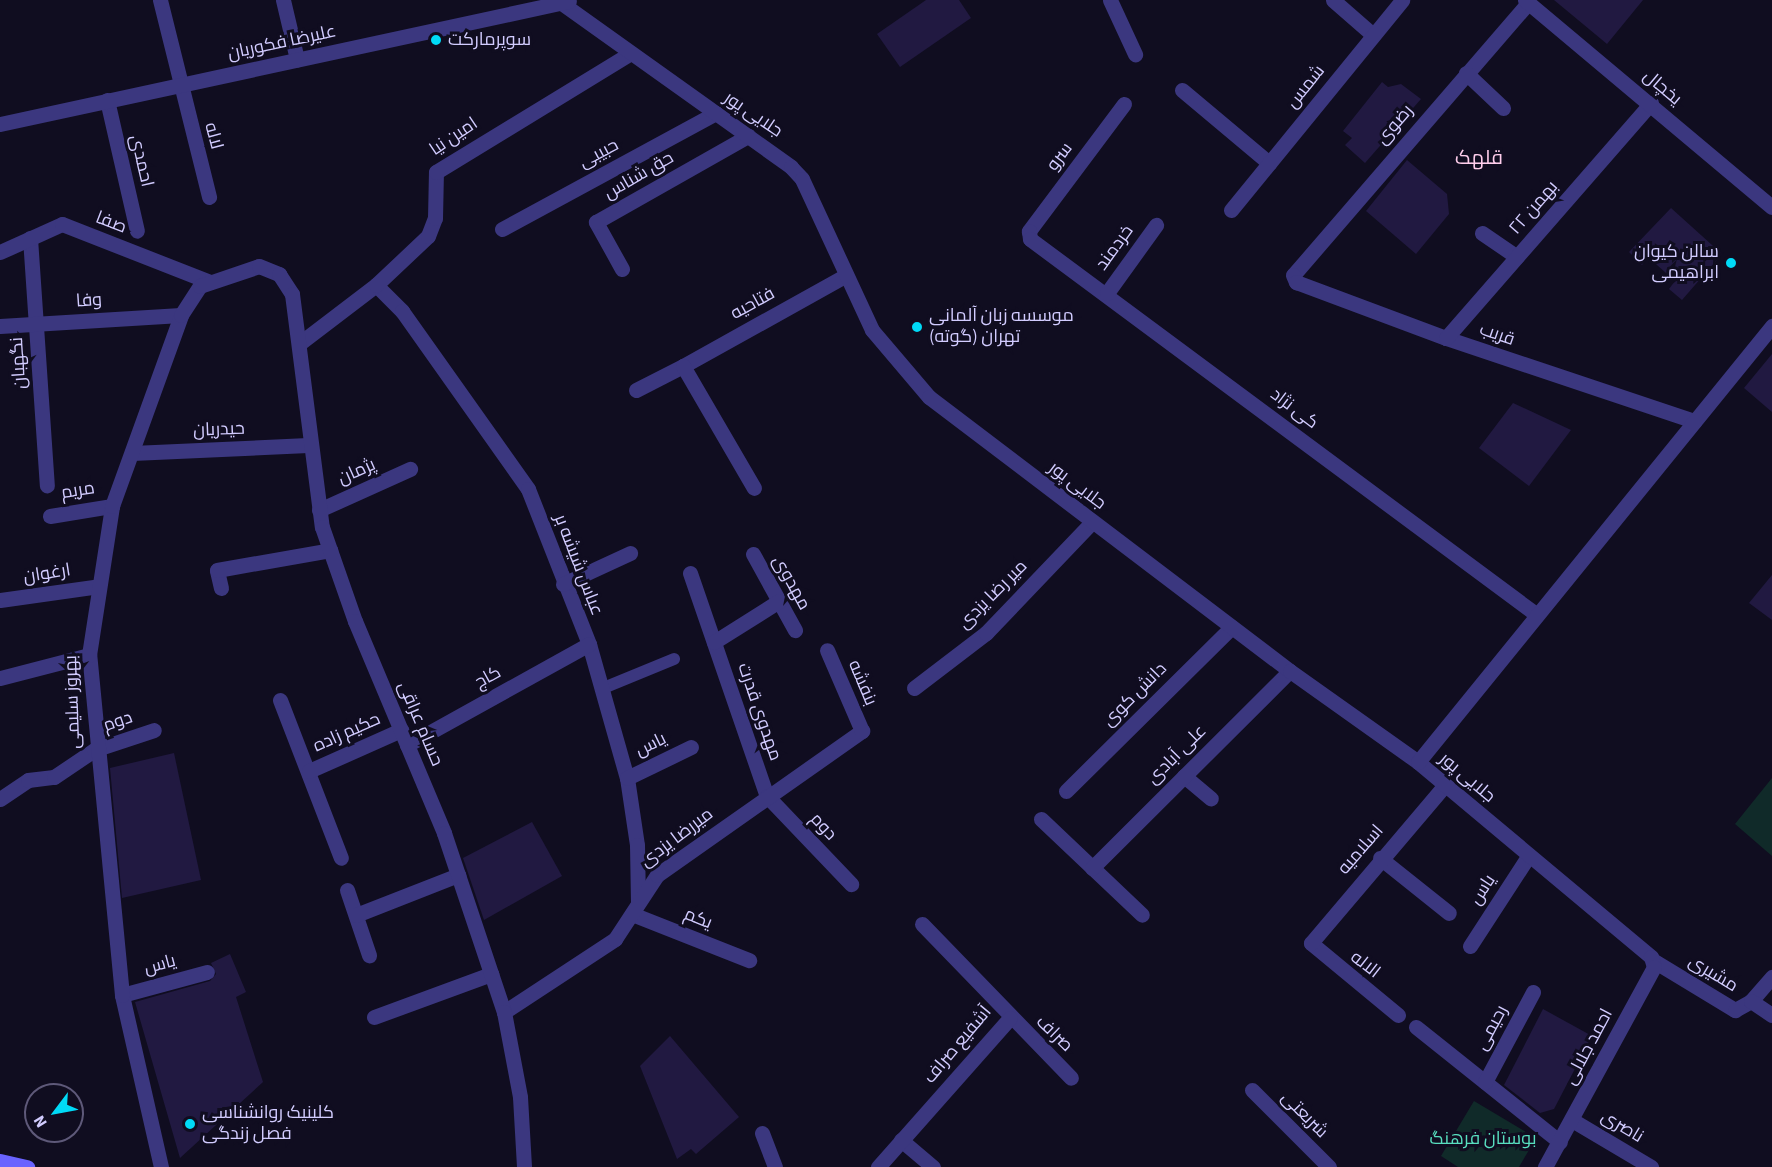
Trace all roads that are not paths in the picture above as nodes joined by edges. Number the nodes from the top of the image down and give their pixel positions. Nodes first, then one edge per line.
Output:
1 (160, 0) edge
2 (283, 0) edge
3 (1110, 0) edge
4 (1333, 0) edge
5 (1402, 0) edge
6 (564, 1) edge
7 (1527, 1) edge
8 (1373, 35) junction
9 (631, 53) junction
10 (1135, 54) dead end
11 (297, 60) junction
12 (1466, 73) junction
13 (179, 85) junction
14 (1182, 90) dead end
15 (107, 100) junction
16 (1651, 103) junction
17 (1124, 104) dead end
18 (1503, 108) dead end
19 (716, 113) junction
20 (0, 124) edge
21 (748, 136) junction
22 (1269, 163) junction
23 (209, 197) dead end
24 (1772, 207) edge
25 (1231, 210) dead end
26 (1156, 225) dead end
27 (502, 229) dead end
28 (137, 231) dead end
29 (1482, 233) dead end
30 (1028, 235) joint
31 (30, 238) junction
32 (0, 252) edge
33 (1517, 257) junction
34 (622, 269) dead end
35 (1293, 275) joint
36 (843, 277) junction
37 (210, 282) junction
38 (376, 285) junction
39 (1107, 293) junction
40 (292, 294) joint
41 (181, 315) junction
42 (36, 324) junction
43 (0, 326) edge
44 (1772, 326) edge
45 (1446, 338) junction
46 (300, 343) junction
47 (682, 366) junction
48 (636, 390) dead end
49 (1694, 422) junction
50 (308, 446) junction
51 (132, 453) junction
52 (410, 469) dead end
53 (47, 485) dead end
54 (754, 488) dead end
55 (112, 506) junction
56 (319, 510) junction
57 (50, 516) dead end
58 (1092, 522) junction
59 (330, 550) junction
60 (630, 554) dead end
61 (753, 554) dead end
62 (690, 573) dead end
63 (563, 584) junction
64 (99, 586) junction
65 (221, 588) dead end
66 (0, 600) edge
67 (779, 601) junction
68 (1537, 615) junction
69 (1232, 627) junction
70 (795, 630) dead end
71 (714, 642) junction
72 (589, 645) junction
73 (827, 650) dead end
74 (89, 655) junction
75 (674, 659) dead end
76 (1290, 671) junction
77 (0, 678) edge
78 (914, 688) dead end
79 (601, 689) junction
80 (280, 700) dead end
81 (154, 730) dead end
82 (401, 730) junction
83 (862, 731) joint
84 (407, 745) junction
85 (691, 747) dead end
86 (94, 750) junction
87 (1418, 762) junction
88 (309, 771) junction
89 (1184, 776) junction
90 (627, 778) junction
91 (1445, 785) junction
92 (1066, 791) dead end
93 (767, 795) junction
94 (0, 799) edge
95 (1211, 799) dead end
96 (1041, 819) dead end
97 (1529, 855) junction
98 (341, 858) dead end
99 (1380, 858) junction
100 (1092, 868) junction
101 (458, 875) junction
102 (851, 885) dead end
103 (347, 890) dead end
104 (635, 909) junction
105 (1449, 913) dead end
106 (356, 915) junction
107 (1142, 915) dead end
108 (922, 924) dead end
109 (1311, 944) joint
110 (1470, 946) dead end
111 (369, 955) dead end
112 (749, 960) dead end
113 (1654, 961) junction
114 (207, 972) dead end
115 (491, 974) junction
116 (1772, 977) edge
117 (1533, 992) dead end
118 (122, 995) junction
119 (1752, 1001) junction
120 (504, 1012) junction
121 (1398, 1015) dead end
122 (1772, 1015) edge
123 (374, 1017) dead end
124 (1010, 1018) junction
125 (1416, 1027) dead end
126 (1071, 1078) dead end
127 (1485, 1082) junction
128 (1252, 1090) dead end
129 (1572, 1120) junction
130 (762, 1133) dead end
131 (901, 1140) junction
132 (1560, 1142) junction
133 (161, 1167) edge
134 (524, 1167) edge
135 (775, 1167) edge
136 (878, 1167) edge
137 (933, 1167) edge
138 (1329, 1167) edge
139 (1545, 1167) edge
140 (1651, 1167) edge

1 - 13 street, لاله
2 - 11 street
3 - 10 street
4 - 8 street
5 - 8 street, شمس
6 - 9 street, جلایی پور
6 - 11 street, علیرضا فکوریان
7 - 12 street, رضوی
7 - 16 street, یخچال
8 - 22 street, شمس
9 - 19 street, جلایی پور
9 - 38 street, امین نیا
11 - 13 street, علیرضا فکوریان
12 - 18 street
12 - 35 street, رضوی
13 - 15 street, علیرضا فکوریان
13 - 23 street, لاله
14 - 22 street
15 - 20 street, علیرضا فکوریان
15 - 28 street, احمدی
16 - 24 street, یخچال
16 - 33 street, ۲۲ بهمن
17 - 30 street, سرو
19 - 21 street, جلایی پور
19 - 27 street, حبیبی
21 - 34 street, حق شناس
21 - 36 street, جلایی پور
22 - 25 street, شمس
26 - 39 street, خردمند
29 - 33 street
30 - 39 street, کی نژاد
31 - 32 street, صفا
31 - 37 street, صفا
31 - 42 street, نگهبان
33 - 45 street, ۲۲ بهمن
35 - 45 street, قریب
36 - 47 street, فتاحیه
36 - 58 street, جلایی پور
37 - 40 street, بهروز سلیمی
37 - 41 street, بهروز سلیمی
38 - 46 street, امین نیا
38 - 63 street, عباس شیشه بر
39 - 68 street, کی نژاد
40 - 46 street, حسام عراقی
41 - 42 street, وفا
41 - 51 street, بهروز سلیمی
42 - 43 street, وفا
42 - 53 street, نگهبان
44 - 49 street
45 - 49 street, قریب
46 - 50 street, حسام عراقی
47 - 48 street, فتاحیه
47 - 54 street
49 - 68 street
50 - 51 street, حیدریان
50 - 56 street, حسام عراقی
51 - 55 street, بهروز سلیمی
52 - 56 street, پژمان
55 - 57 street, مریم
55 - 64 street, بهروز سلیمی
56 - 59 street, حسام عراقی
58 - 69 street, جلایی پور
58 - 78 street, میر رضا یزدی
59 - 65 street
59 - 82 street, حسام عراقی
60 - 63 street
61 - 67 street, مهدوی
62 - 71 street, مهدوی قدرت
63 - 72 street, عباس شیشه بر
64 - 66 street, ارغوان
64 - 74 street, بهروز سلیمی
67 - 70 street, مهدوی
67 - 71 street
68 - 87 street
69 - 76 street, جلایی پور
69 - 92 street, دانش کوی
71 - 93 street, مهدوی قدرت
72 - 79 street, عباس شیشه بر
72 - 84 street, کاج
73 - 83 street, بنفشه
74 - 77 street
74 - 86 street, بهروز سلیمی
75 - 79 lane
76 - 87 street, جلایی پور
76 - 89 street, علی آبادی
79 - 90 street, عباس شیشه بر
80 - 88 street, حکیم زاده
81 - 86 street, دوم
82 - 84 street, حسام عراقی
82 - 88 street, حکیم زاده
83 - 93 street, میررضا یزدی
84 - 101 street, حسام عراقی
85 - 90 street, یاس
86 - 94 street
86 - 118 street, بهروز سلیمی
87 - 91 street, جلایی پور
88 - 98 street, حکیم زاده
89 - 95 street
89 - 100 street, علی آبادی
90 - 104 street, عباس شیشه بر
91 - 97 street, جلایی پور
91 - 99 street, اسلامیه
93 - 102 street, دوم
93 - 104 street, میررضا یزدی
96 - 100 street
97 - 110 street, یاس
97 - 113 street, جلایی پور
99 - 105 street
99 - 109 street, اسلامیه
100 - 107 street
101 - 106 street
101 - 115 street, حسام عراقی
103 - 106 street
104 - 112 street, یکم
104 - 120 street, میررضا یزدی
106 - 111 street
108 - 124 street, آشفیع صراف
109 - 121 street, الاله
113 - 119 street, مشیری
113 - 129 street, احمد جلالی
114 - 118 street, یاس
115 - 120 street, حسام عراقی
115 - 123 street
116 - 119 street, مشیری
117 - 127 street, رحیمی
118 - 133 street, بهروز سلیمی
119 - 122 street, مشیری
120 - 134 street, حسام عراقی
124 - 126 street, صراف
124 - 131 street, آشفیع صراف
125 - 127 street, رحیمی
127 - 132 street, رحیمی
128 - 138 street, شریعتی
129 - 132 street, احمد جلالی
129 - 140 street, ناصری
130 - 135 street
131 - 136 street, آشفیع صراف
131 - 137 street
132 - 139 street, احمد جلالی

